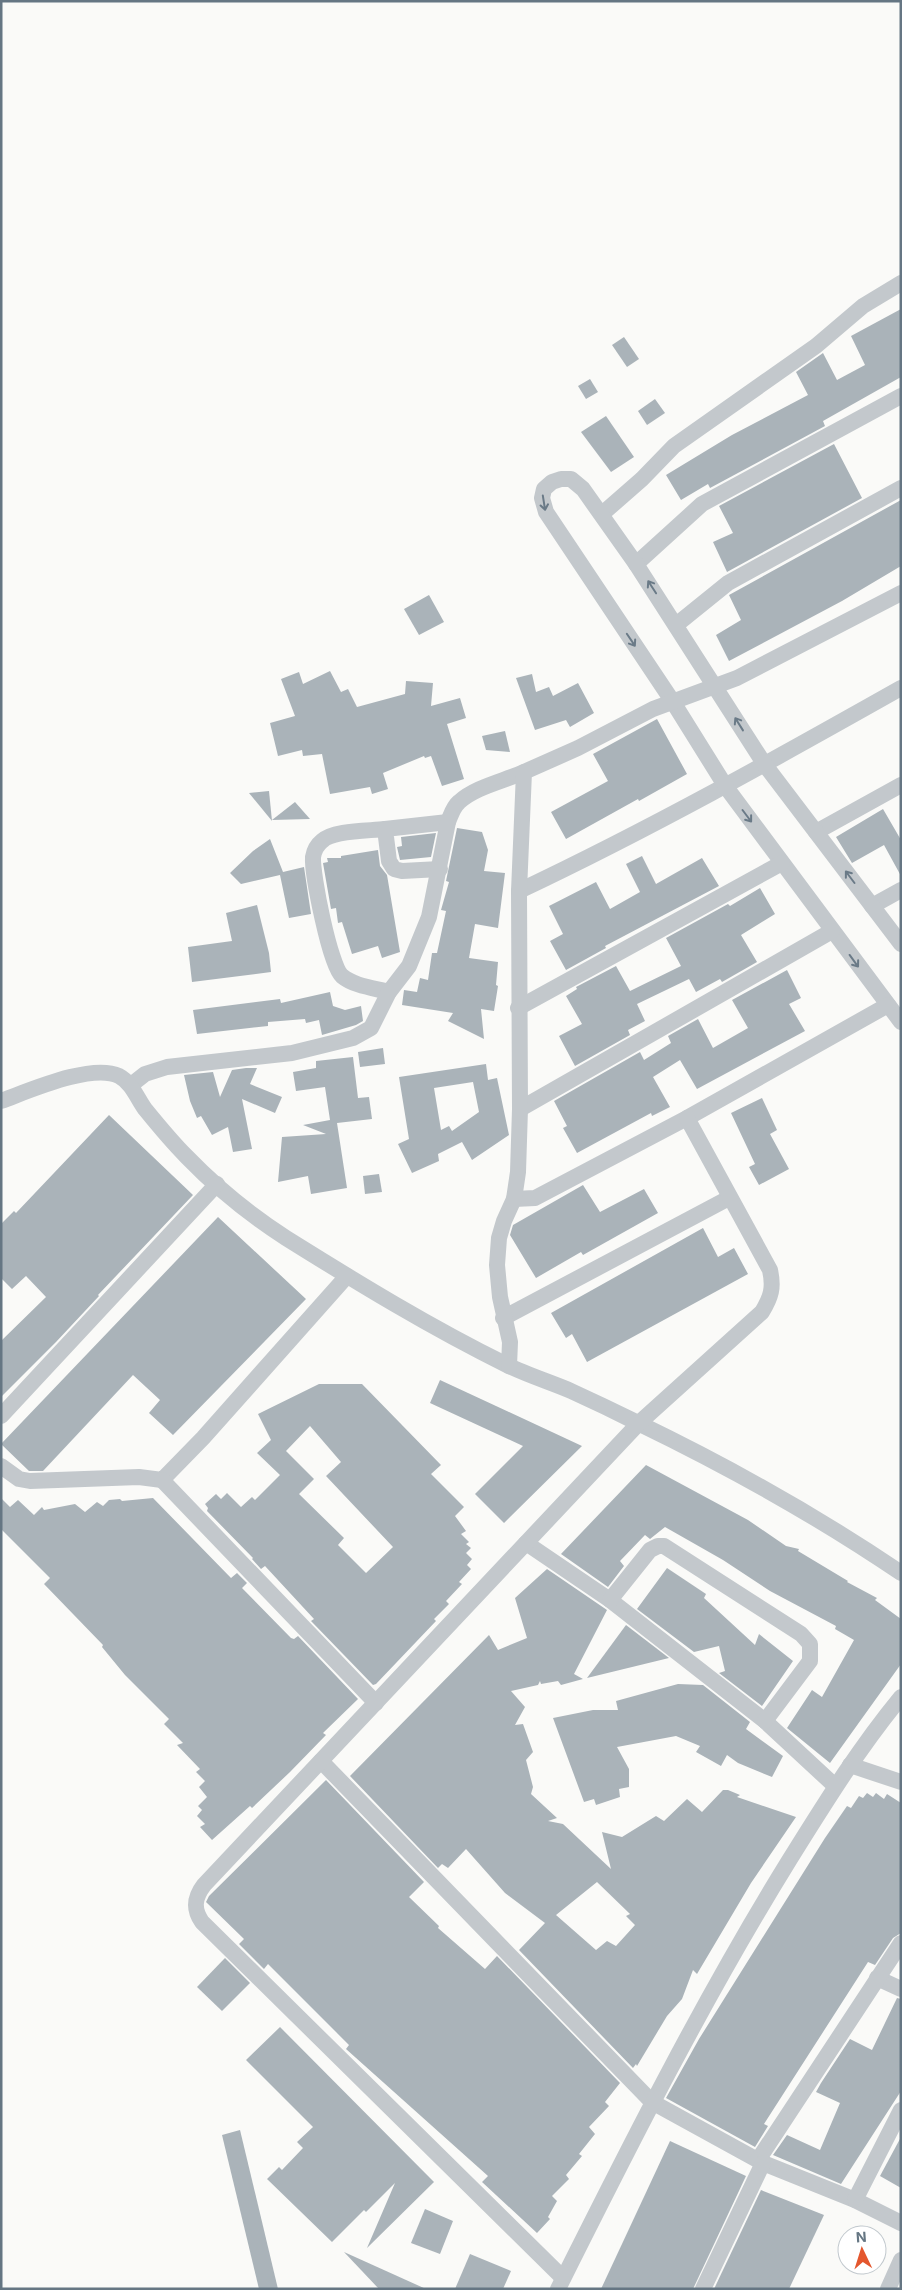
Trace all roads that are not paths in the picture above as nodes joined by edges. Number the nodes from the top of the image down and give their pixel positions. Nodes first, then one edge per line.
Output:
1 (901, 283) edge
2 (901, 396) edge
3 (901, 488) edge
4 (602, 514) junction
5 (636, 564) junction
6 (901, 594) edge
7 (676, 625) junction
8 (715, 686) junction
9 (901, 688) edge
10 (673, 702) junction
11 (766, 765) junction
12 (524, 772) junction
13 (901, 785) edge
14 (726, 787) junction
15 (448, 822) junction
16 (385, 829) junction
17 (816, 832) junction
18 (782, 863) junction
19 (440, 869) junction
20 (901, 890) edge
21 (519, 891) junction
22 (872, 906) junction
23 (832, 931) junction
24 (901, 944) edge
25 (389, 992) junction
26 (888, 1005) junction
27 (518, 1008) junction
28 (901, 1022) edge
29 (131, 1085) junction
30 (1, 1101) edge
31 (520, 1109) junction
32 (687, 1118) junction
33 (217, 1184) junction
34 (729, 1198) junction
35 (514, 1200) junction
36 (346, 1276) junction
37 (503, 1318) junction
38 (508, 1366) junction
39 (1, 1416) edge
40 (639, 1423) junction
41 (1, 1466) edge
42 (162, 1480) junction
43 (526, 1543) junction
44 (901, 1573) edge
45 (610, 1600) junction
46 (901, 1697) edge
47 (376, 1702) junction
48 (765, 1721) junction
49 (321, 1761) junction
50 (850, 1765) junction
51 (901, 1782) edge
52 (836, 1786) junction
53 (901, 1943) edge
54 (877, 1978) junction
55 (901, 1989) edge
56 (652, 2102) junction
57 (901, 2110) edge
58 (761, 2162) junction
59 (855, 2200) junction
60 (901, 2223) edge
61 (901, 2260) edge
62 (561, 2283) edge
63 (703, 2289) edge
64 (888, 2289) edge

1 - 4 street
2 - 5 street
3 - 7 street
4 - 5 street
4 -> 10 street
7 -> 5 street
6 - 8 street
7 - 8 street
8 - 10 street
11 -> 8 street
9 - 11 street
10 - 12 street
10 - 14 street
11 - 14 street
11 - 17 street
12 - 15 street
12 - 21 street
13 - 17 street
14 -> 18 street
14 - 21 street
15 - 16 street
15 - 19 street
16 - 19 street
16 - 25 street
22 -> 17 street
18 - 23 street
18 - 27 street
19 - 25 street
20 - 22 street
21 - 27 street
22 - 24 street
23 -> 26 street
23 - 31 street
25 - 29 street
26 - 28 street
26 - 32 street
27 - 31 street
29 - 30 street
29 - 33 street
31 - 35 street
32 - 34 street
32 - 35 street
33 - 36 street
33 - 39 street
34 - 37 street
34 - 40 street
35 - 37 street
36 - 38 street
36 - 42 street
37 - 38 street
38 - 40 street
40 - 43 street
40 - 44 street
41 - 42 street
42 - 47 street
43 - 45 street
43 - 47 street
45 - 48 street
45 - 48 street
46 - 50 street
47 - 49 street
48 - 52 street
49 - 56 street
49 - 62 street
50 - 51 street
50 - 52 street
52 - 56 street
53 - 54 street
54 - 55 street
54 - 58 street
56 - 58 street
56 - 62 street
57 - 59 street
58 - 59 street
58 - 63 street
59 - 60 street
61 - 64 street

